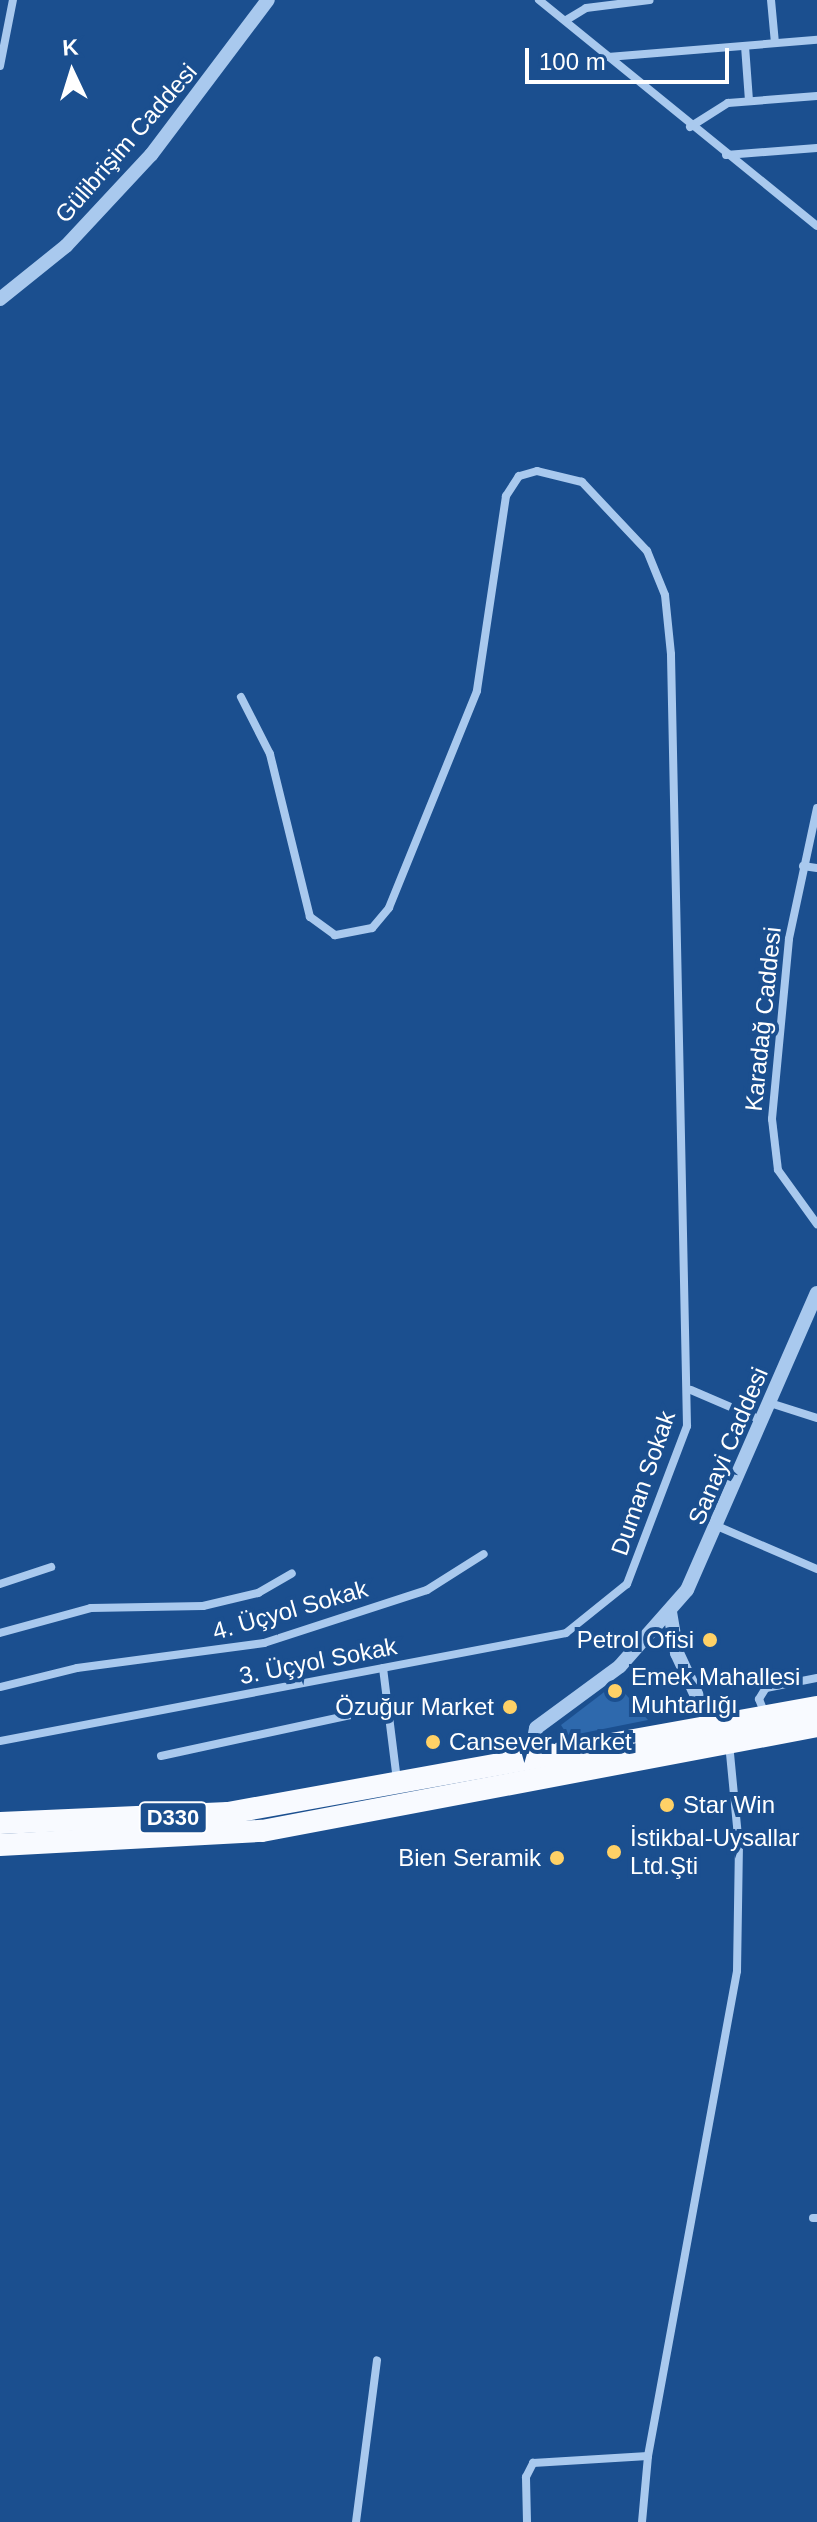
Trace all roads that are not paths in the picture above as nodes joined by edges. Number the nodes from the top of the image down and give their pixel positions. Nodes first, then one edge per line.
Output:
1 (13, 0) edge
2 (268, 0) edge
3 (539, 0) edge
4 (650, 0) edge
5 (771, 0) edge
6 (568, 19) junction
7 (817, 40) edge
8 (775, 43) junction
9 (745, 46) junction
10 (608, 57) junction
11 (0, 66) edge
12 (817, 96) edge
13 (749, 101) junction
14 (690, 127) junction
15 (817, 148) edge
16 (725, 155) junction
17 (817, 226) edge
18 (0, 299) edge
19 (241, 697) dead end
20 (817, 808) edge
21 (803, 866) junction
22 (817, 868) edge
23 (817, 1224) edge
24 (817, 1293) edge
25 (691, 1390) junction
26 (770, 1403) junction
27 (817, 1418) edge
28 (763, 1421) junction
29 (717, 1526) junction
30 (484, 1554) dead end
31 (51, 1567) dead end
32 (817, 1569) edge
33 (292, 1573) dead end
34 (0, 1584) edge
35 (627, 1584) joint
36 (670, 1612) junction
37 (0, 1633) edge
38 (383, 1668) junction
39 (817, 1678) edge
40 (0, 1687) edge
41 (388, 1707) junction
42 (817, 1707) edge
43 (765, 1714) junction
44 (817, 1726) edge
45 (720, 1732) junction
46 (0, 1741) edge
47 (531, 1754) junction
48 (161, 1756) dead end
49 (397, 1782) junction
50 (0, 1823) edge
51 (0, 1845) edge
52 (377, 2360) dead end
53 (648, 2456) junction
54 (356, 2522) edge
55 (527, 2522) edge
56 (642, 2522) edge

1 - 11 street
2 - 18 street, Gülibrişim Caddesi
3 - 6 street
4 - 6 street
5 - 8 street
6 - 10 street
7 - 8 street
8 - 9 street
9 - 10 street
9 - 13 street
10 - 14 street
12 - 13 street
13 - 14 street
14 - 16 street
15 - 16 street
16 - 17 street
19 - 25 street, Duman Sokak
20 - 21 street, Karadağ Caddesi
21 - 22 street
21 - 23 street, Karadağ Caddesi
24 - 26 street, Sanayi Caddesi
25 - 28 street
25 - 35 street, Duman Sokak
26 - 27 street
26 - 28 street, Sanayi Caddesi
28 - 29 street, Sanayi Caddesi
29 - 32 street
29 - 36 street, Sanayi Caddesi
30 - 40 street, 4. Üçyol Sokak
31 - 34 street
33 - 37 street
35 - 38 street, 3. Üçyol Sokak
36 - 45 street
36 - 47 street, Sanayi Caddesi
38 - 41 street
38 - 46 street, 3. Üçyol Sokak
39 - 43 street
41 - 48 street
41 - 49 street
42 - 43 highway, D330
43 - 45 highway, D330
44 - 45 highway, D330
45 - 47 highway, D330
45 - 51 highway, D330
45 - 53 street
47 - 49 highway, D330
49 - 50 highway, D330
52 - 54 street
53 - 55 street
53 - 56 street

